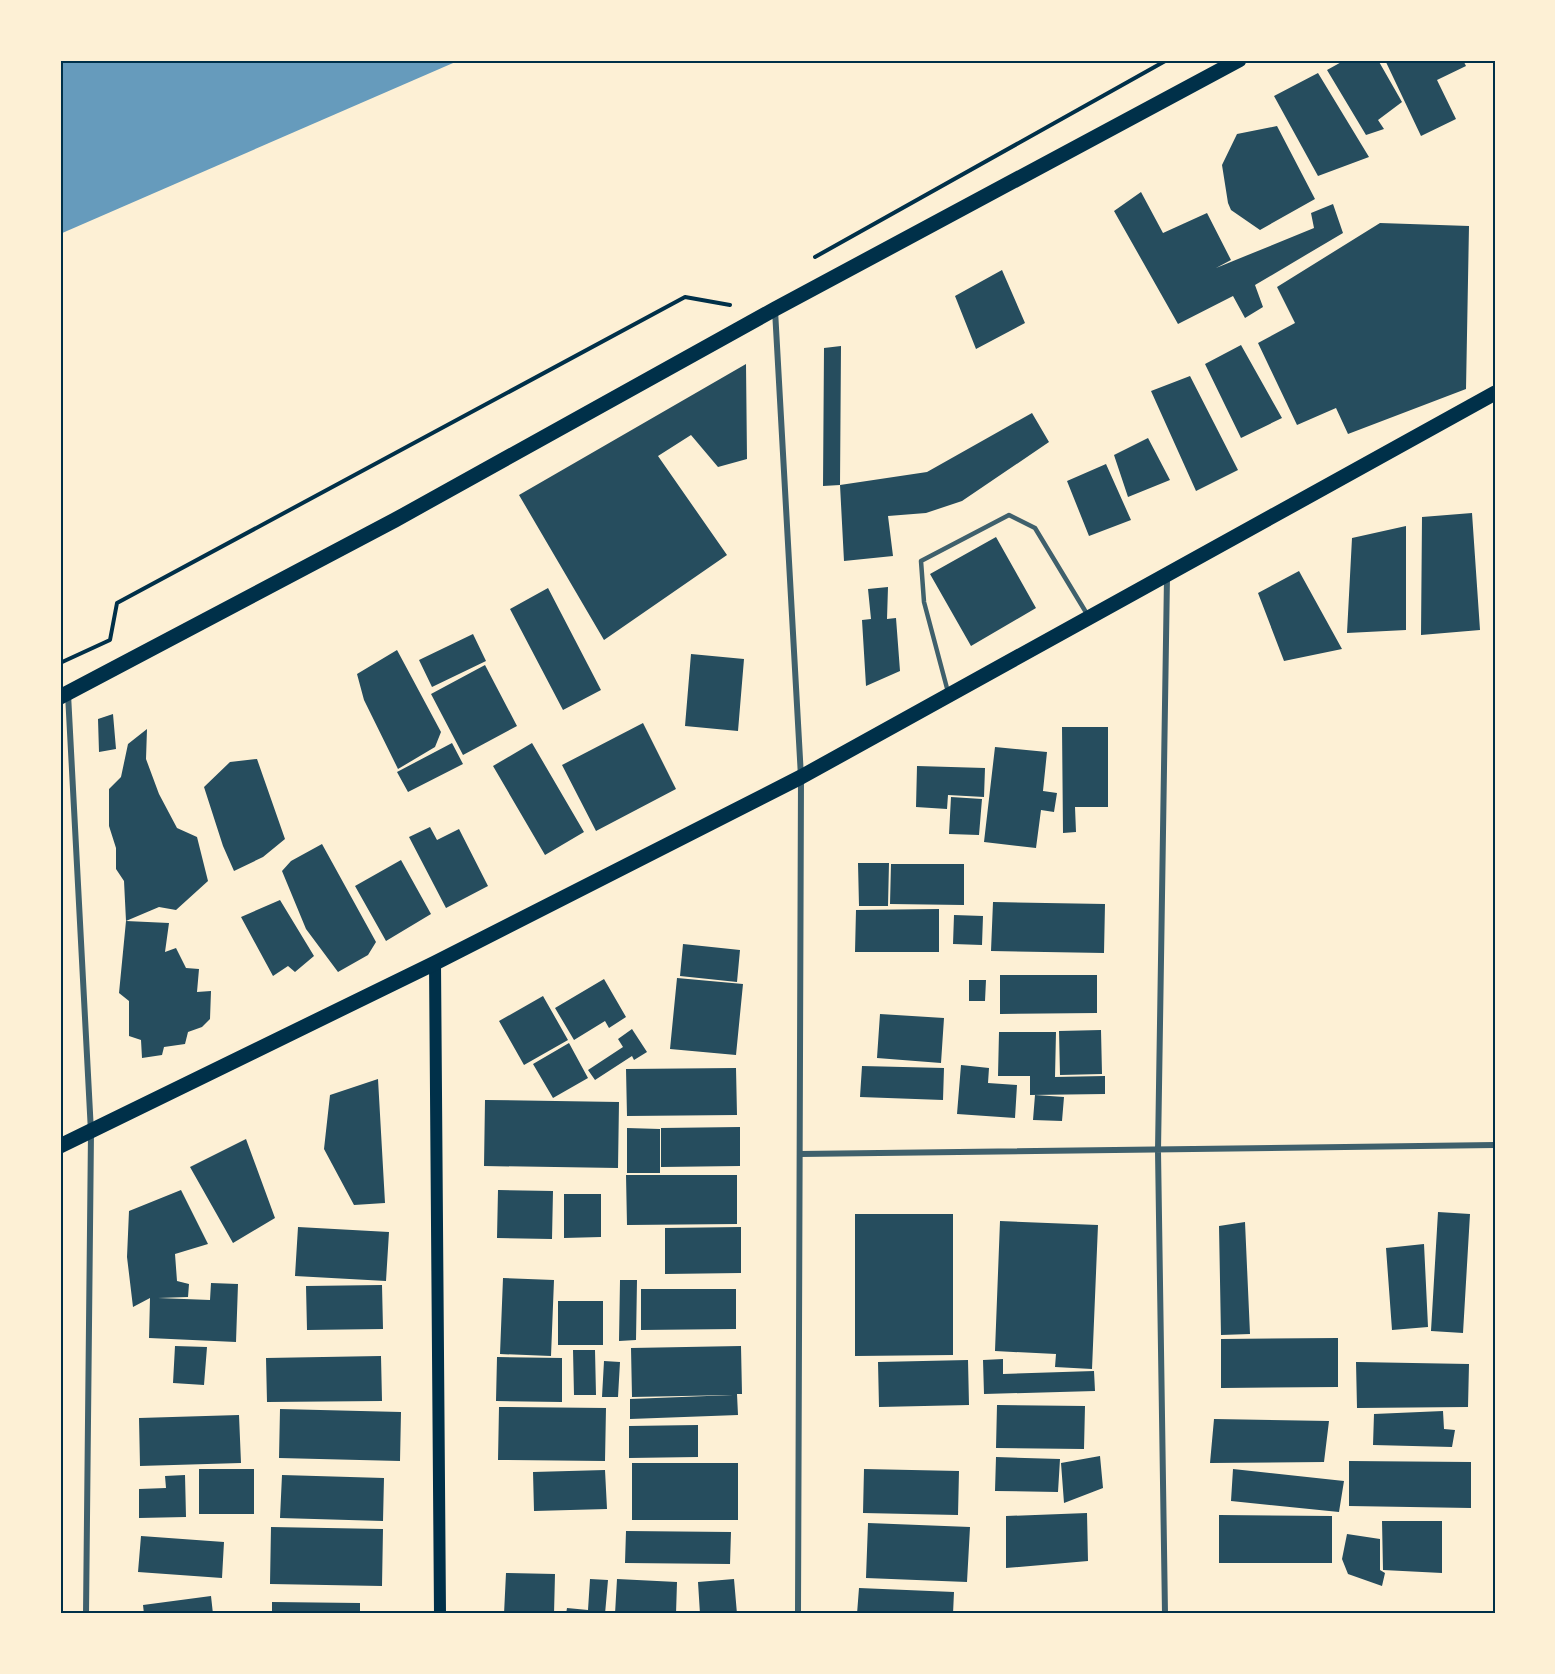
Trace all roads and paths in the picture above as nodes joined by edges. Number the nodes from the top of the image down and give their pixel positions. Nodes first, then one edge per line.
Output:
1 (1167, 60) edge
2 (1239, 60) edge
3 (814, 258) dead end
4 (738, 300) dead end
5 (775, 309) junction
6 (1495, 393) edge
7 (1167, 575) junction
8 (1089, 618) junction
9 (60, 663) edge
10 (64, 695) edge
11 (949, 695) junction
12 (801, 777) junction
13 (435, 963) junction
14 (91, 1132) junction
15 (1495, 1145) edge
16 (60, 1146) edge
17 (1158, 1151) junction
18 (800, 1154) junction
19 (86, 1614) edge
20 (440, 1614) edge
21 (798, 1614) edge
22 (1165, 1614) edge

1 - 3 path
2 - 5 main road
4 - 9 path
5 - 10 main road
5 - 12 street
6 - 7 main road
7 - 8 main road
7 - 17 street
8 - 11 main road
8 - 11 lane
10 - 14 street
11 - 12 main road
12 - 13 main road
12 - 18 street
13 - 14 main road
13 - 20 main road
14 - 16 main road
14 - 19 street
15 - 17 street
17 - 18 street
17 - 22 street
18 - 21 street

